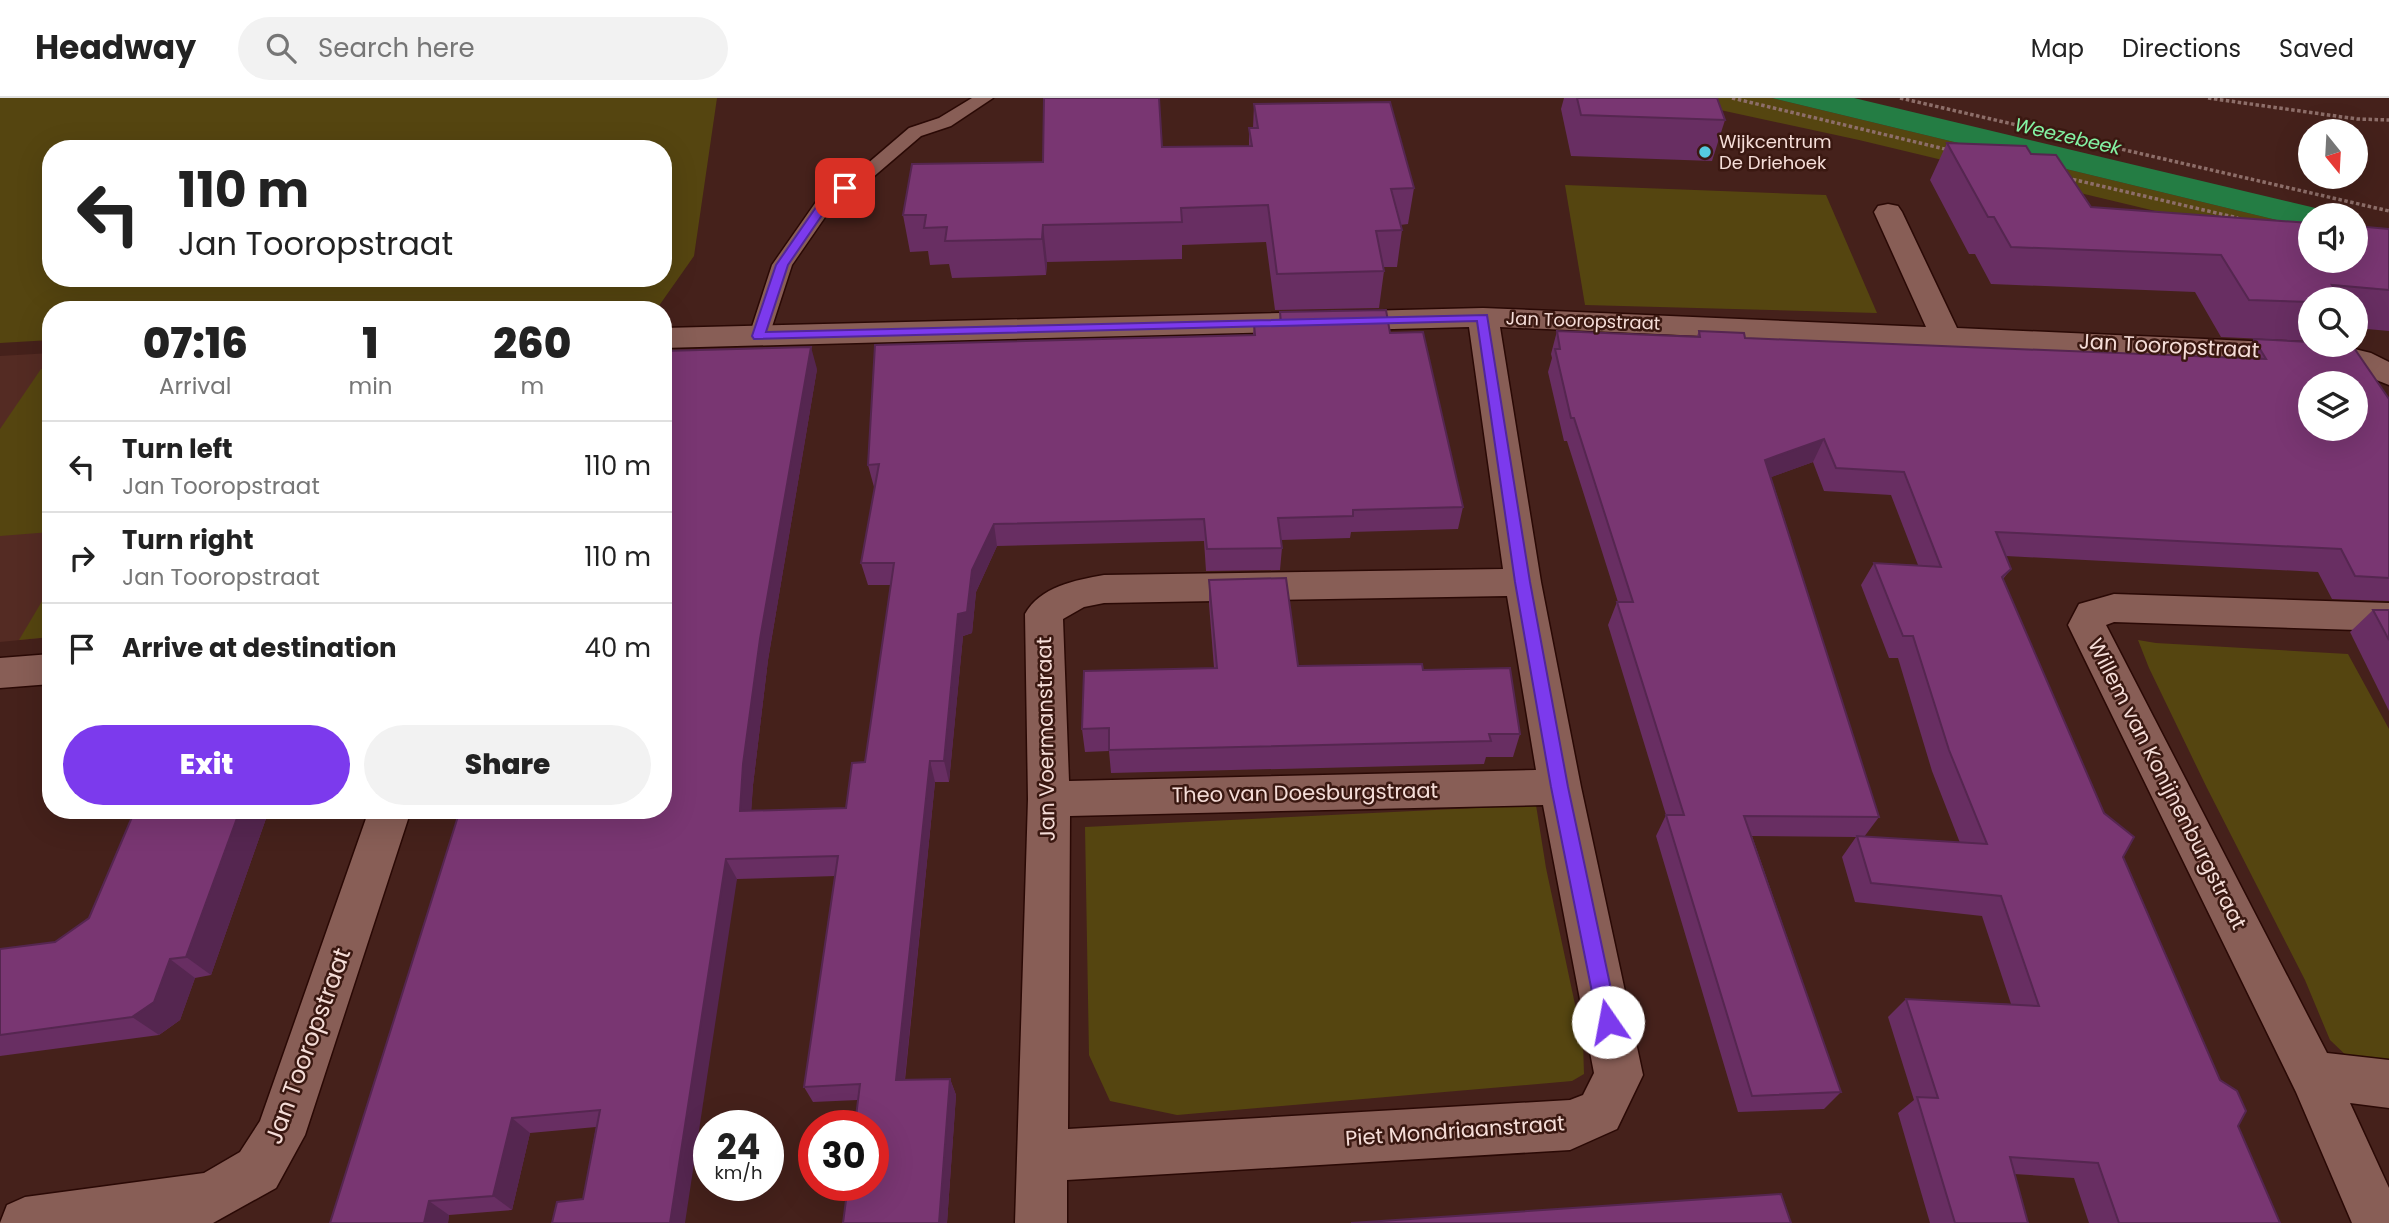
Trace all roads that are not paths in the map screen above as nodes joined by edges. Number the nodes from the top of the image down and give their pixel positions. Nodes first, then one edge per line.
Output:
1 (984, 98) edge
2 (1888, 212) dead end
3 (1483, 317) junction
4 (1945, 335) junction
5 (759, 336) junction
6 (672, 338) edge
7 (2389, 375) edge
8 (1523, 582) junction
9 (2389, 617) edge
10 (1560, 787) junction
11 (1049, 799) junction
12 (387, 819) edge
13 (2313, 1075) junction
14 (2389, 1084) edge
15 (1042, 1156) junction
16 (25, 1223) edge
17 (1041, 1223) edge
18 (2378, 1223) edge

1 - 5 lane
2 - 4 street
3 - 4 street, Jan Tooropstraat
3 - 5 street, Jan Tooropstraat
3 - 8 street, Piet Mondriaanstraat
4 - 7 street, Jan Tooropstraat
5 - 6 street, Jan Tooropstraat
8 - 10 street, Piet Mondriaanstraat
8 - 11 street, Jan Voermanstraat
9 - 13 street, Willem van Konijnenburgstraat
10 - 11 street, Theo van Doesburgstraat
10 - 15 street, Piet Mondriaanstraat
11 - 15 street, Jan Voermanstraat
12 - 16 street, Jan Tooropstraat
13 - 14 street
13 - 18 street, Willem van Konijnenburgstraat
15 - 17 street, Jan Voermanstraat

